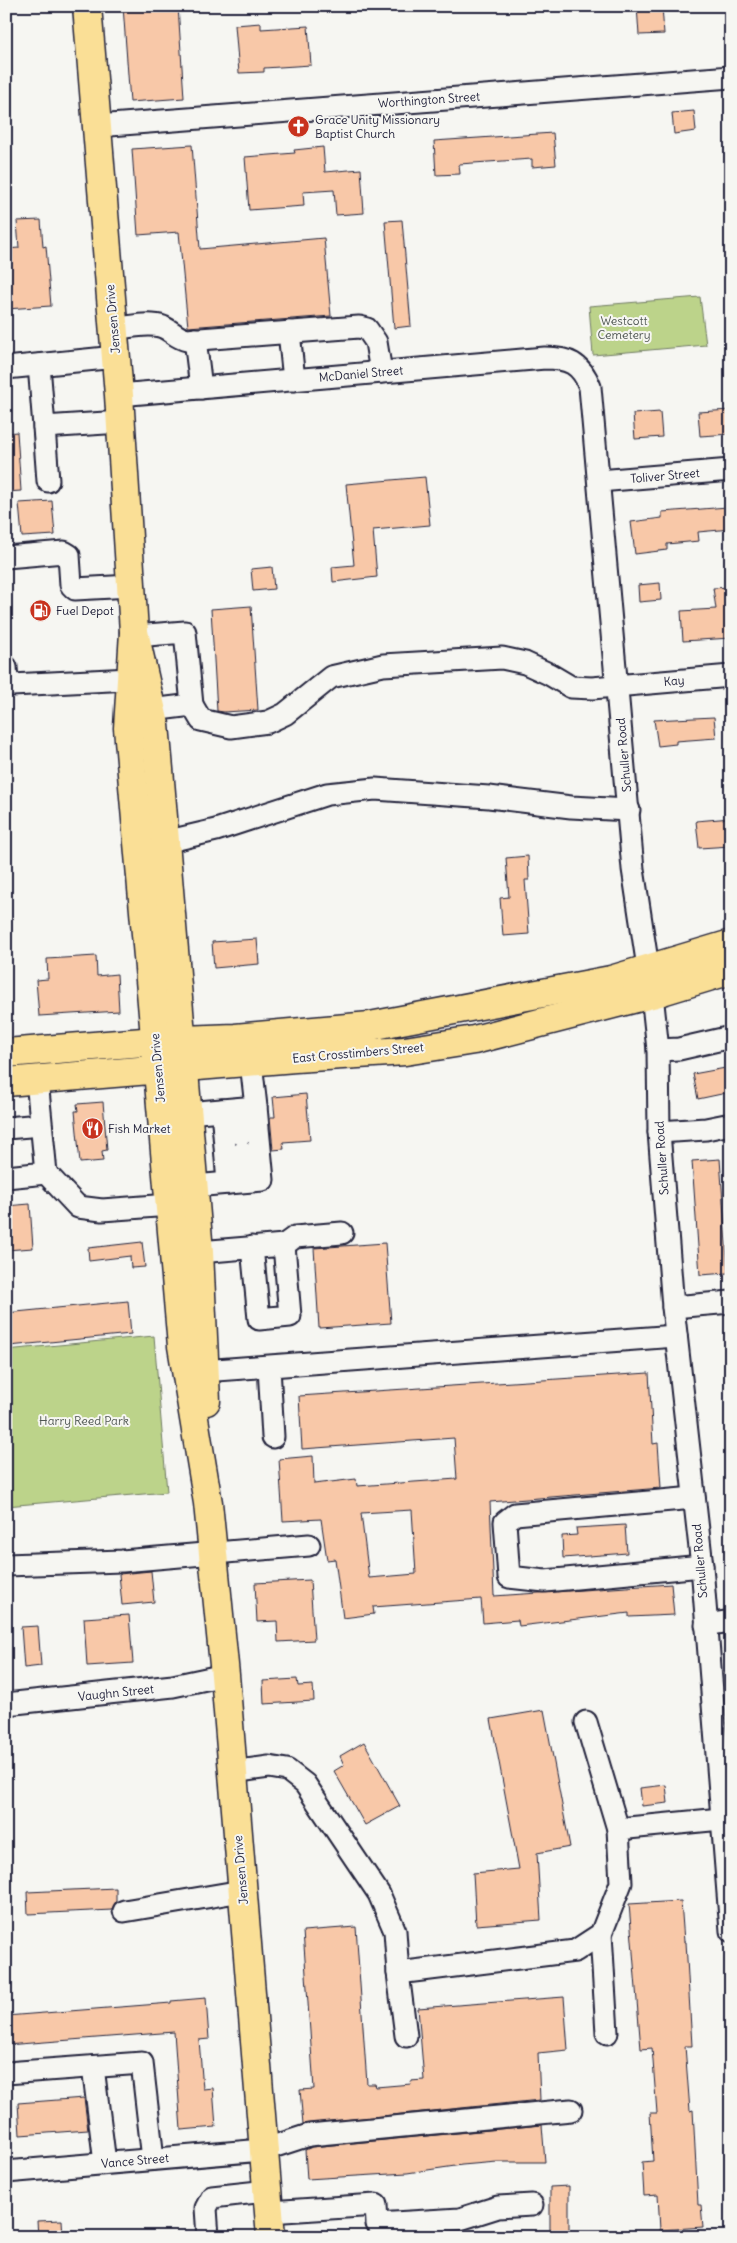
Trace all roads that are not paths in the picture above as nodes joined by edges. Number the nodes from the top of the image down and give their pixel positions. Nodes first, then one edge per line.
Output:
1 (87, 6) edge
2 (731, 77) edge
3 (97, 126) junction
4 (114, 329) junction
5 (289, 332) junction
6 (195, 340) junction
7 (116, 356) junction
8 (39, 365) junction
9 (6, 368) edge
10 (381, 372) junction
11 (294, 380) junction
12 (590, 386) joint
13 (201, 388) junction
14 (119, 395) junction
15 (121, 422) junction
16 (44, 427) junction
17 (731, 470) edge
18 (48, 481) dead end
19 (599, 481) junction
20 (6, 557) edge
21 (131, 586) junction
22 (134, 634) junction
23 (6, 667) edge
24 (731, 676) edge
25 (130, 679) junction
26 (618, 686) junction
27 (192, 705) junction
28 (152, 710) junction
29 (159, 769) junction
30 (132, 770) junction
31 (629, 810) junction
32 (165, 842) junction
33 (731, 944) edge
34 (731, 970) edge
35 (650, 982) junction
36 (466, 1009) junction
37 (731, 1037) edge
38 (169, 1041) junction
39 (466, 1041) junction
40 (658, 1050) junction
41 (6, 1053) edge
42 (252, 1062) junction
43 (171, 1070) junction
44 (37, 1080) junction
45 (6, 1082) edge
46 (239, 1108) junction
47 (188, 1113) junction
48 (731, 1124) edge
49 (41, 1126) junction
50 (6, 1128) edge
51 (659, 1132) junction
52 (46, 1174) junction
53 (6, 1177) edge
54 (237, 1182) junction
55 (194, 1186) junction
56 (170, 1205) junction
57 (342, 1234) dead end
58 (284, 1245) junction
59 (252, 1247) junction
60 (199, 1252) junction
61 (731, 1302) edge
62 (673, 1307) junction
63 (676, 1336) junction
64 (268, 1367) junction
65 (196, 1372) junction
66 (273, 1437) dead end
67 (694, 1498) junction
68 (309, 1545) dead end
69 (212, 1552) junction
70 (6, 1565) edge
71 (702, 1566) junction
72 (731, 1622) edge
73 (706, 1626) junction
74 (225, 1675) junction
75 (6, 1704) edge
76 (586, 1722) dead end
77 (724, 1769) edge
78 (232, 1772) junction
79 (721, 1819) junction
80 (618, 1830) junction
81 (242, 1891) junction
82 (124, 1911) dead end
83 (730, 1922) edge
84 (601, 1934) junction
85 (398, 1973) junction
86 (607, 2033) dead end
87 (406, 2036) dead end
88 (94, 2067) junction
89 (6, 2074) edge
90 (572, 2110) dead end
91 (263, 2150) junction
92 (153, 2159) junction
93 (105, 2163) junction
94 (6, 2171) edge
95 (532, 2205) dead end
96 (269, 2213) edge
97 (208, 2237) edge

1 - 3 main road, Jensen Drive
2 - 3 street, Worthington Street
3 - 4 main road, Jensen Drive
4 - 6 street
4 - 7 main road, Jensen Drive
5 - 6 street
5 - 10 street
5 - 11 street
6 - 13 street
7 - 8 street
7 - 14 main road, Jensen Drive
8 - 9 street
8 - 16 street
10 - 11 street, McDaniel Street
10 - 12 street, McDaniel Street
11 - 13 street, McDaniel Street
12 - 19 street, Schuller Road
13 - 14 street, McDaniel Street
14 - 15 main road, Jensen Drive
15 - 16 street
15 - 21 main road, Jensen Drive
16 - 18 street
17 - 19 street, Toliver Street
19 - 26 street, Schuller Road
20 - 21 street
21 - 22 main road, Jensen Drive
22 - 25 main road, Jensen Drive
22 - 27 street
22 - 28 main road, Jensen Drive
23 - 25 street
24 - 26 street, Kay
25 - 30 main road, Jensen Drive
26 - 27 street, Kay
26 - 31 street, Schuller Road
27 - 28 street
28 - 29 main road, Jensen Drive
29 - 30 main road
29 - 32 main road, Jensen Drive
30 - 38 main road, Jensen Drive
31 - 32 street
31 - 35 street, Schuller Road
32 - 38 main road, Jensen Drive
33 - 35 main road, East Crosstimbers Street
34 - 35 main road, East Crosstimbers Street
35 - 36 main road, East Crosstimbers Street
35 - 39 main road, East Crosstimbers Street
35 - 40 street, Schuller Road
36 - 38 main road, East Crosstimbers Street
36 - 39 main road
37 - 40 street
38 - 41 main road, East Crosstimbers Street
38 - 43 main road, Jensen Drive
39 - 42 main road, East Crosstimbers Street
40 - 51 street, Schuller Road
42 - 43 main road, East Crosstimbers Street
42 - 46 street
43 - 44 main road, East Crosstimbers Street
43 - 47 main road, Jensen Drive
43 - 56 main road, Jensen Drive
44 - 45 main road, East Crosstimbers Street
44 - 49 street
46 - 47 street
46 - 54 street
46 - 54 street
46 - 54 street
47 - 55 main road, Jensen Drive
48 - 51 street
49 - 50 street
49 - 52 street
51 - 62 street, Schuller Road
52 - 53 street
52 - 56 street
54 - 55 street
55 - 60 main road, Jensen Drive
56 - 65 main road, Jensen Drive
57 - 58 street
58 - 59 street
58 - 59 street
59 - 60 street
60 - 65 main road, Jensen Drive
61 - 62 street
62 - 63 street, Schuller Road
63 - 64 street
63 - 67 street, Schuller Road
64 - 65 street
64 - 66 street
65 - 69 main road, Jensen Drive
67 - 71 street, Schuller Road
67 - 71 street
68 - 69 street
69 - 70 street
69 - 74 main road, Jensen Drive
71 - 73 street, Schuller Road
72 - 73 street
73 - 77 street, Schuller Road
74 - 75 street, Vaughn Street
74 - 78 main road, Jensen Drive
76 - 80 street
77 - 79 street, Schuller Road
78 - 81 main road, Jensen Drive
78 - 85 street
79 - 80 street
79 - 83 street, Schuller Road
80 - 84 street
81 - 82 street
81 - 91 main road, Jensen Drive
84 - 85 street
84 - 86 street
85 - 87 street
88 - 89 street
88 - 92 street
88 - 93 street
90 - 91 street, Vance Street
91 - 92 street, Vance Street
91 - 96 main road, Jensen Drive
92 - 93 street, Vance Street
93 - 94 street, Vance Street
95 - 96 street
96 - 97 street

